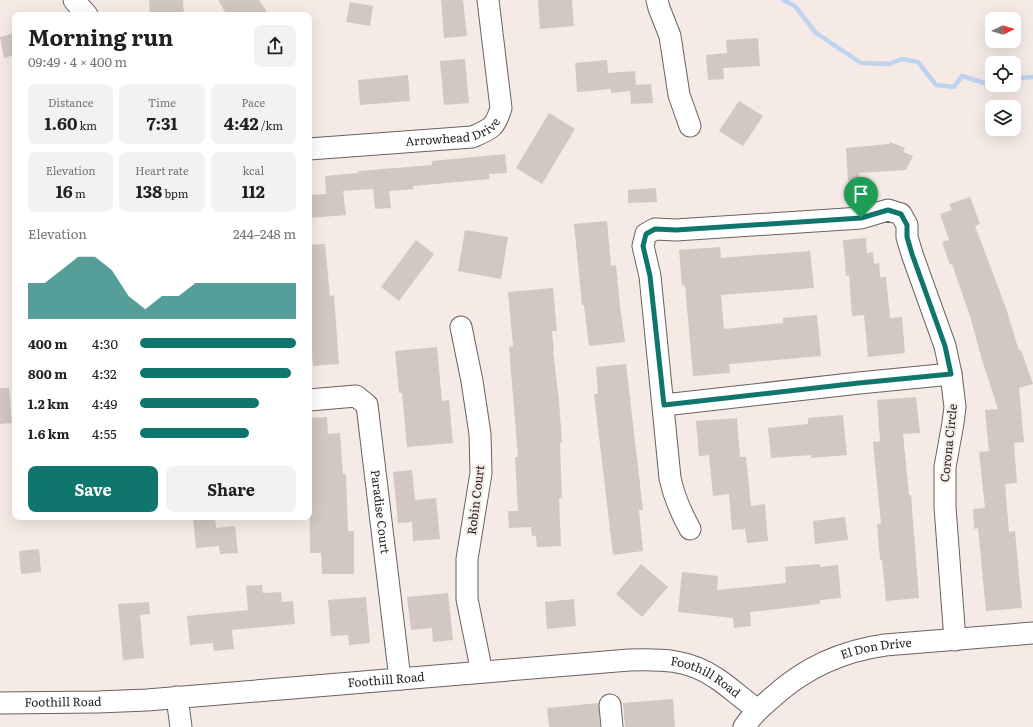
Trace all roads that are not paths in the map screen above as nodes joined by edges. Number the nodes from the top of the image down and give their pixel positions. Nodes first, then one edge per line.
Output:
1 (74, 0) edge
2 (488, 0) edge
3 (657, 0) edge
4 (84, 12) edge
5 (690, 126) dead end
6 (312, 149) edge
7 (461, 327) dead end
8 (951, 374) junction
9 (312, 400) edge
10 (664, 405) junction
11 (690, 529) dead end
12 (1033, 633) edge
13 (955, 640) junction
14 (481, 672) junction
15 (400, 679) junction
16 (177, 697) junction
17 (0, 703) edge
18 (610, 705) dead end
19 (758, 710) junction
20 (181, 727) edge
21 (612, 727) edge
22 (744, 727) edge

1 - 4 street
2 - 6 street, Arrowhead Drive
3 - 5 street
7 - 14 street, Robin Court
8 - 10 street
8 - 10 street, Corona Circle
8 - 13 street, Corona Circle
9 - 15 street, Paradise Court
10 - 11 street, Corona Circle
12 - 13 street, El Don Drive
13 - 19 street, El Don Drive
14 - 15 street, Foothill Road
14 - 19 street, Foothill Road
15 - 16 street, Foothill Road
16 - 17 street, Foothill Road
16 - 20 street
18 - 21 street
19 - 22 street, El Don Drive

